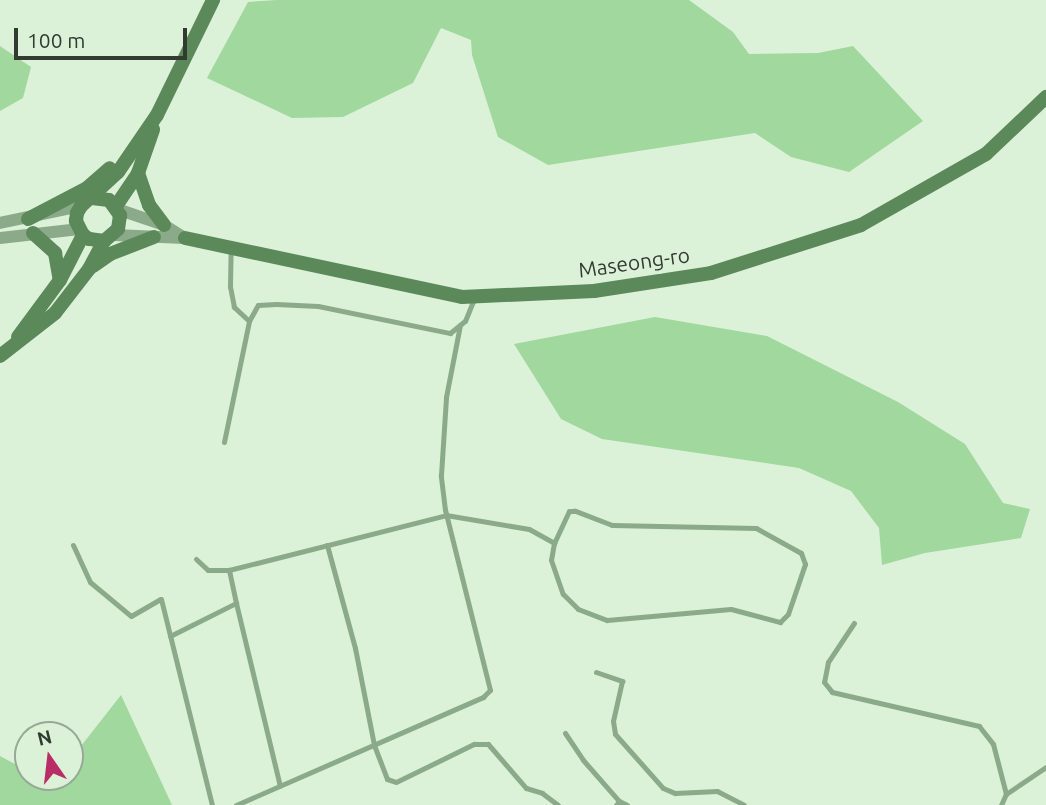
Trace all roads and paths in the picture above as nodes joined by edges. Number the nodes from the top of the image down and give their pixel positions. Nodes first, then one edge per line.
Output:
1 (213, 0) edge
2 (1046, 97) edge
3 (157, 116) junction
4 (141, 142) junction
5 (138, 173) junction
6 (86, 202) junction
7 (117, 207) junction
8 (0, 223) edge
9 (164, 225) junction
10 (31, 226) junction
11 (81, 232) junction
12 (154, 237) junction
13 (0, 238) edge
14 (109, 238) junction
15 (185, 238) junction
16 (231, 248) junction
17 (89, 269) junction
18 (60, 280) junction
19 (475, 296) junction
20 (249, 321) junction
21 (460, 325) junction
22 (5, 352) edge
23 (224, 442) dead end
24 (446, 515) junction
25 (554, 542) junction
26 (73, 545) dead end
27 (327, 545) junction
28 (196, 559) dead end
29 (229, 570) junction
30 (236, 603) junction
31 (854, 623) dead end
32 (170, 636) junction
33 (596, 672) dead end
34 (565, 733) dead end
35 (374, 745) junction
36 (1046, 766) edge
37 (280, 786) junction
38 (1006, 794) junction
39 (617, 803) edge
40 (212, 805) edge
41 (236, 805) edge
42 (558, 805) edge
43 (627, 805) edge
44 (744, 805) edge
45 (1000, 805) edge

1 - 3 main road
2 - 19 main road, Maseong-ro
3 - 4 main road
3 - 5 main road
4 - 6 main road
4 - 10 main road
5 - 7 main road
5 - 9 main road
6 - 7 main road
6 - 10 street
6 - 11 main road
7 - 9 street
7 - 14 main road
8 - 10 street
9 - 15 street
10 - 11 street
10 - 13 street
10 - 18 main road
11 - 14 main road
11 - 18 main road
12 - 14 street
12 - 15 street
12 - 17 main road
14 - 17 main road
15 - 16 main road, Maseong-ro
16 - 19 main road, Maseong-ro
16 - 20 lane
17 - 22 main road
18 - 22 main road
19 - 21 lane
20 - 21 lane
20 - 23 lane
21 - 24 lane
24 - 25 lane
24 - 27 lane
24 - 35 lane
25 - 25 lane
26 - 32 lane
27 - 29 lane
27 - 35 lane
28 - 29 lane
29 - 30 lane
30 - 32 lane
30 - 37 lane
31 - 38 lane
32 - 40 lane
33 - 44 lane
34 - 39 lane
35 - 37 lane
35 - 42 lane
36 - 38 lane
37 - 41 lane
38 - 45 lane
39 - 43 lane

